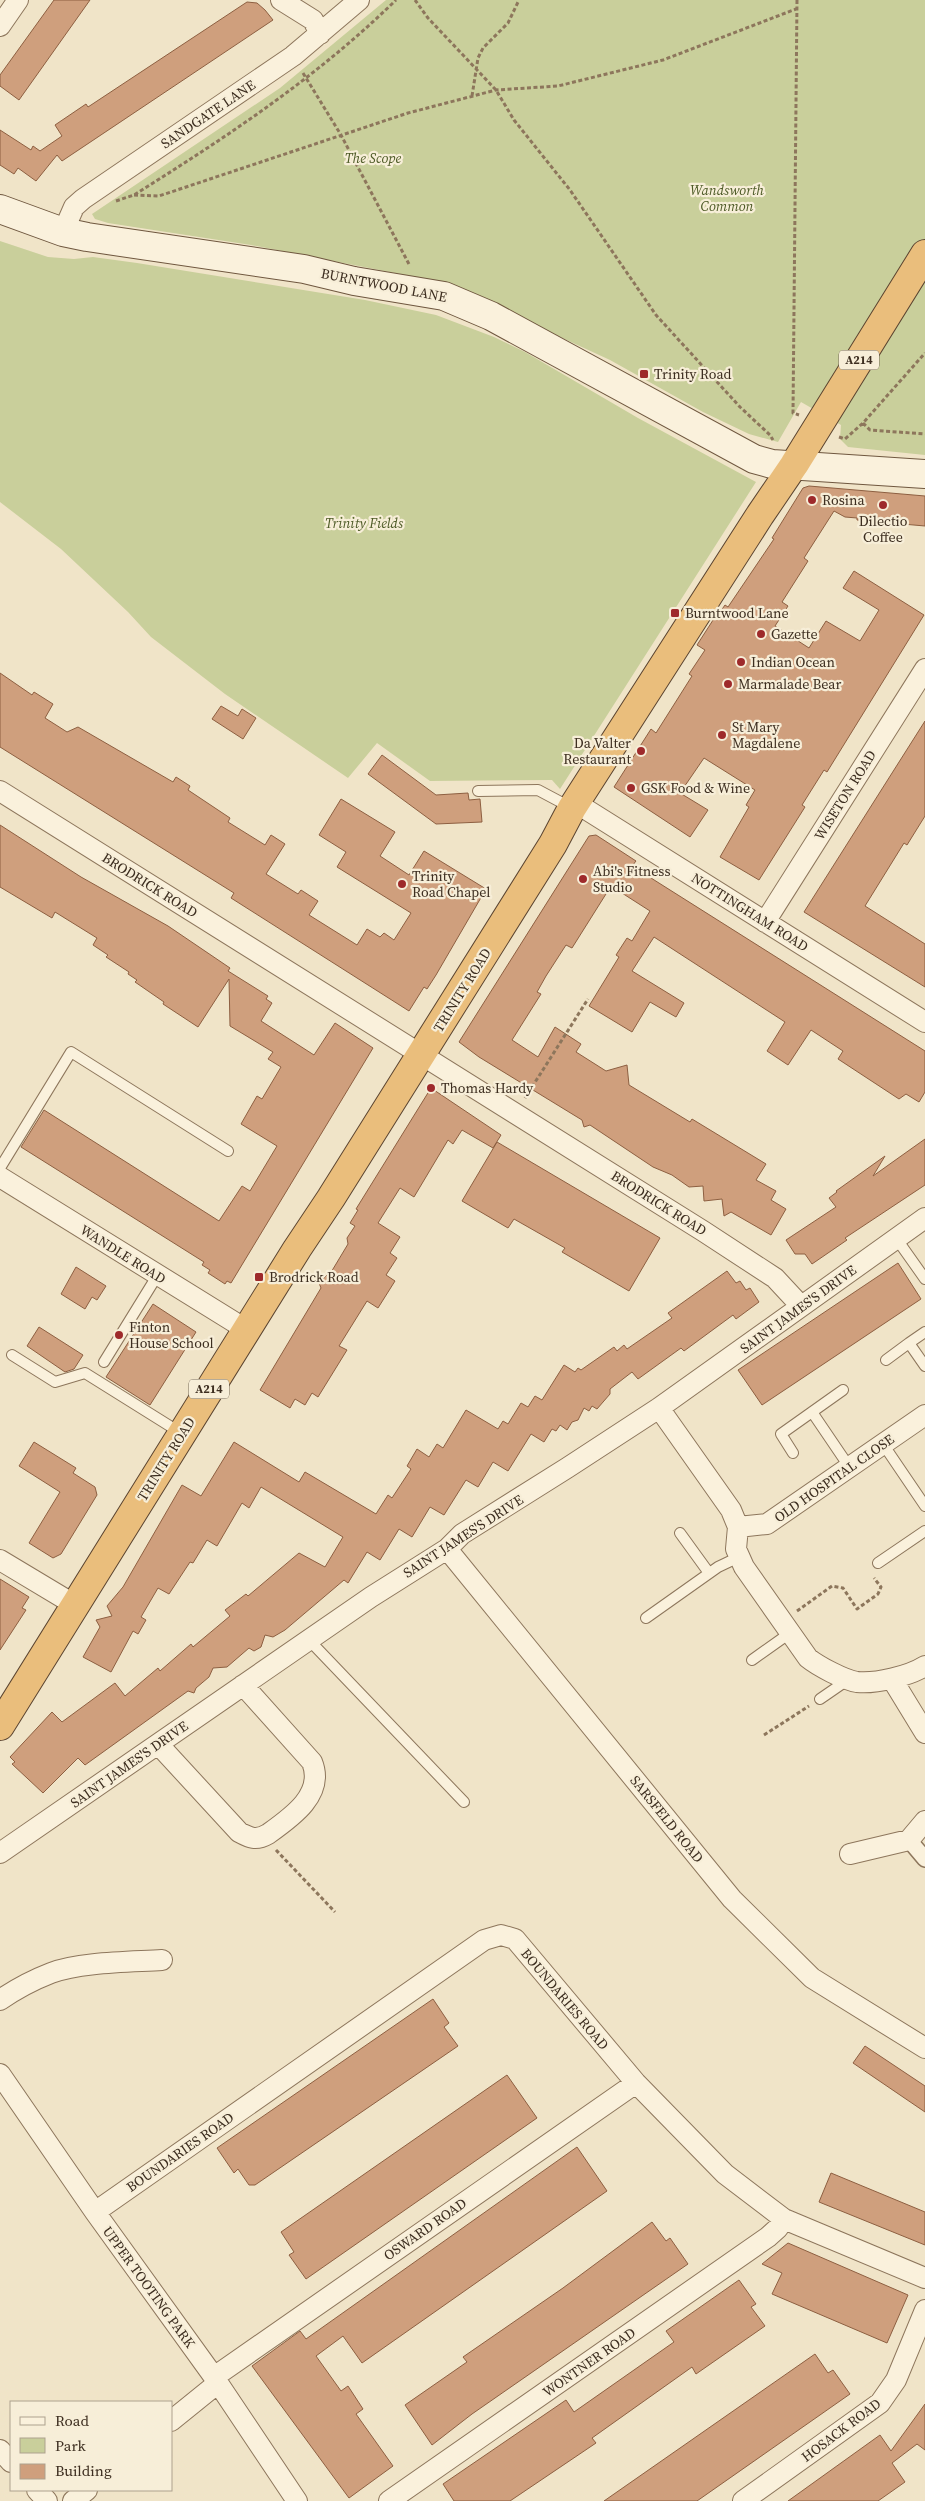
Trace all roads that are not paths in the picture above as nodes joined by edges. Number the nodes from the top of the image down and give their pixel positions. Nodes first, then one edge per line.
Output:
1 (18, 0) edge
2 (281, 0) edge
3 (360, 0) edge
4 (0, 26) edge
5 (320, 34) junction
6 (0, 209) edge
7 (63, 232) junction
8 (925, 254) edge
9 (794, 465) junction
10 (925, 474) edge
11 (925, 669) edge
12 (0, 791) edge
13 (478, 791) dead end
14 (574, 805) junction
15 (765, 922) junction
16 (925, 1022) edge
17 (421, 1054) junction
18 (228, 1151) dead end
19 (0, 1168) edge
20 (0, 1177) edge
21 (925, 1218) edge
22 (896, 1238) junction
23 (157, 1276) junction
24 (925, 1279) edge
25 (801, 1306) junction
26 (247, 1330) junction
27 (925, 1332) edge
28 (909, 1343) junction
29 (12, 1355) dead end
30 (886, 1360) dead end
31 (104, 1362) dead end
32 (925, 1366) edge
33 (843, 1390) dead end
34 (659, 1408) junction
35 (812, 1412) junction
36 (925, 1415) edge
37 (182, 1433) junction
38 (883, 1444) junction
39 (793, 1453) dead end
40 (850, 1468) junction
41 (925, 1506) edge
42 (738, 1526) junction
43 (925, 1530) edge
44 (680, 1533) dead end
45 (446, 1549) junction
46 (739, 1557) junction
47 (0, 1560) edge
48 (878, 1562) road end
49 (709, 1573) junction
50 (75, 1604) junction
51 (646, 1618) dead end
52 (786, 1627) junction
53 (309, 1640) junction
54 (752, 1660) dead end
55 (925, 1666) edge
56 (850, 1679) junction
57 (892, 1679) junction
58 (243, 1685) junction
59 (820, 1699) road end
60 (0, 1726) edge
61 (925, 1733) edge
62 (158, 1744) junction
63 (464, 1802) dead end
64 (925, 1821) edge
65 (909, 1840) junction
66 (0, 1853) edge
67 (850, 1854) dead end
68 (925, 1859) edge
69 (162, 1960) dead end
70 (0, 2000) edge
71 (925, 2048) edge
72 (0, 2074) edge
73 (636, 2083) junction
74 (95, 2212) junction
75 (784, 2219) junction
76 (925, 2278) edge
77 (925, 2310) edge
78 (216, 2380) junction
79 (172, 2421) edge
80 (0, 2450) edge
81 (10, 2461) edge
82 (38, 2491) edge
83 (86, 2491) edge
84 (47, 2501) edge
85 (73, 2501) edge
86 (297, 2501) edge
87 (389, 2501) edge
88 (743, 2501) edge

1 - 4 street
2 - 5 street
3 - 5 street, SANDGATE LANE
5 - 7 street, SANDGATE LANE
6 - 7 main road, BURNTWOOD LANE
7 - 9 main road, BURNTWOOD LANE
8 - 9 highway, TRINITY ROAD / A214
9 - 10 main road, BURNTWOOD LANE
9 - 14 highway, TRINITY ROAD / A214
11 - 15 street, WISETON ROAD
12 - 17 street, BRODRICK ROAD
13 - 14 lane
14 - 15 street, NOTTINGHAM ROAD
14 - 17 highway, TRINITY ROAD / A214
15 - 16 street, NOTTINGHAM ROAD
17 - 25 street, BRODRICK ROAD
17 - 26 highway, TRINITY ROAD / A214
18 - 19 lane
20 - 23 street, WANDLE ROAD
21 - 22 street, SAINT JAMES'S DRIVE
22 - 24 lane
22 - 25 street, SAINT JAMES'S DRIVE
23 - 26 street, WANDLE ROAD
23 - 31 lane
25 - 34 street, SAINT JAMES'S DRIVE
26 - 37 highway, TRINITY ROAD / A214
27 - 28 lane
28 - 30 lane
28 - 32 lane
29 - 37 lane
33 - 35 lane
34 - 42 street
34 - 45 street, SAINT JAMES'S DRIVE
35 - 39 lane
35 - 40 lane
36 - 38 street, OLD HOSPITAL CLOSE
37 - 50 highway, TRINITY ROAD / A214
38 - 40 street, OLD HOSPITAL CLOSE
38 - 41 lane
40 - 42 street, OLD HOSPITAL CLOSE
42 - 46 street
43 - 48 lane
44 - 49 lane
45 - 53 street, SAINT JAMES'S DRIVE
45 - 71 street, SARSFELD ROAD
46 - 49 lane
46 - 52 street
47 - 50 street
49 - 51 lane
50 - 60 highway, TRINITY ROAD / A214
52 - 54 lane
52 - 56 street
53 - 58 street, SAINT JAMES'S DRIVE
53 - 63 lane
55 - 57 street
56 - 57 street
56 - 59 lane
57 - 61 street
58 - 62 street, SAINT JAMES'S DRIVE
58 - 62 street
62 - 66 street, SAINT JAMES'S DRIVE
64 - 65 street
65 - 67 street
65 - 68 street
69 - 70 street
72 - 74 street, UPPER TOOTING PARK
73 - 74 street, BOUNDARIES ROAD
73 - 75 street, BOUNDARIES ROAD
73 - 78 street, OSWARD ROAD
74 - 78 street, UPPER TOOTING PARK
75 - 76 street, BOUNDARIES ROAD
75 - 87 street, WONTNER ROAD
77 - 88 street, HOSACK ROAD
78 - 79 street, OSWARD ROAD
78 - 86 street, UPPER TOOTING PARK
80 - 81 street
82 - 84 street
83 - 85 street

